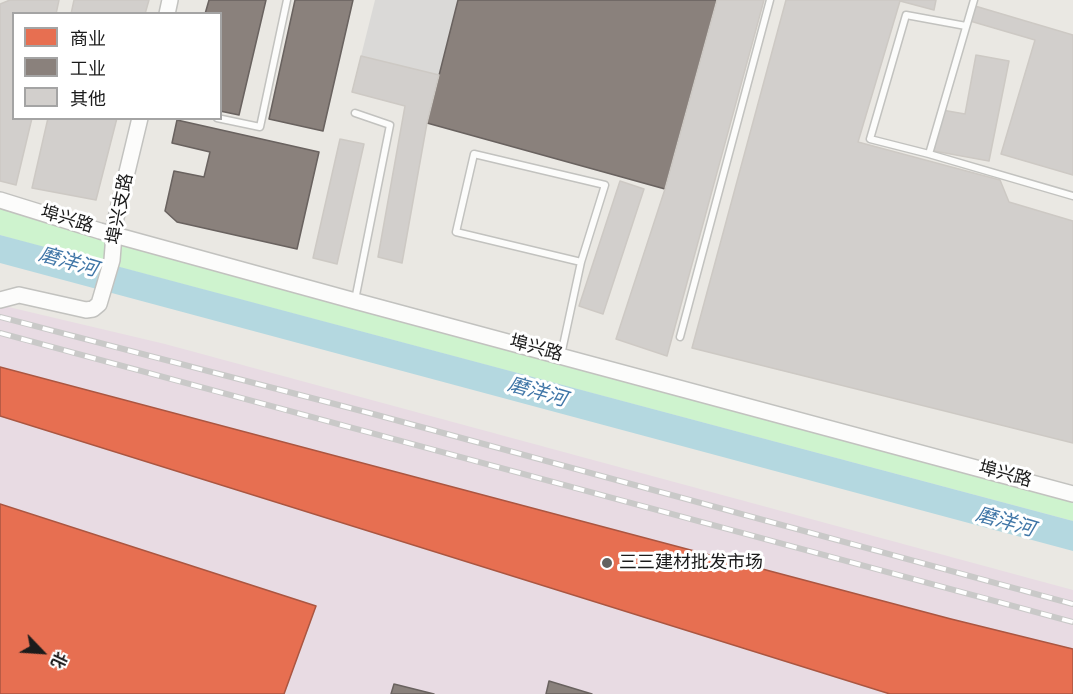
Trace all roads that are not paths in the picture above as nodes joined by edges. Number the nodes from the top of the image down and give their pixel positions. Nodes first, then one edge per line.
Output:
1 (287, 0) edge
2 (770, 0) edge
3 (974, 0) edge
4 (966, 26) junction
5 (355, 113) dead end
6 (222, 119) edge
7 (140, 120) edge
8 (929, 154) junction
9 (1073, 196) edge
10 (0, 200) edge
11 (114, 234) junction
12 (581, 262) junction
13 (0, 300) edge
14 (355, 301) junction
15 (680, 337) dead end
16 (561, 356) junction
17 (1073, 494) edge

1 - 6 lane
2 - 15 lane
3 - 4 lane
4 - 8 lane
4 - 8 lane
5 - 14 lane
7 - 11 street, 埠兴支路
8 - 9 lane
10 - 11 street, 埠兴路
11 - 13 street, 埠兴支路
11 - 14 street, 埠兴路
12 - 12 lane
12 - 16 lane
14 - 16 street, 埠兴路
16 - 17 street, 埠兴路

